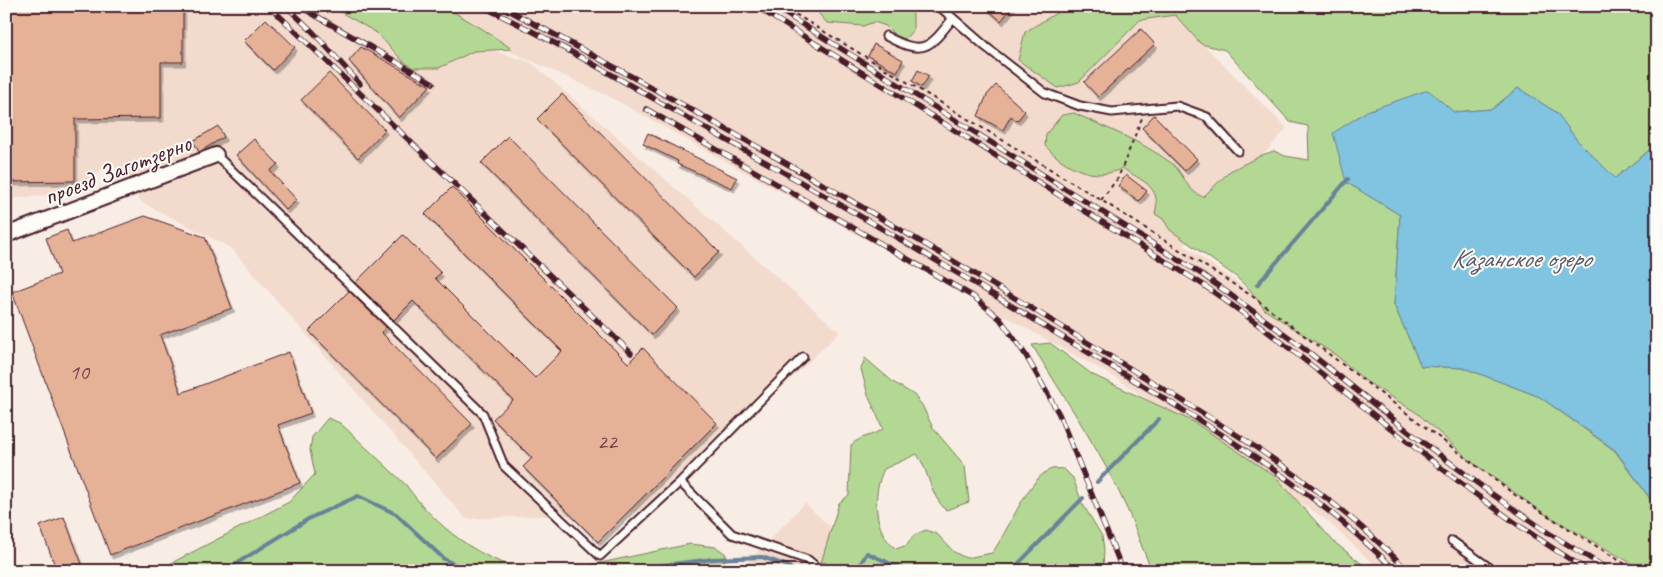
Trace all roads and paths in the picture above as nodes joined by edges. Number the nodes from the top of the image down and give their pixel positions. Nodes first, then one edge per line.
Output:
1 (782, 6) edge
2 (939, 6) edge
3 (952, 18) junction
4 (886, 36) dead end
5 (1145, 109) junction
6 (1238, 151) dead end
7 (216, 155) joint
8 (1101, 200) junction
9 (6, 235) edge
10 (803, 357) dead end
11 (680, 482) junction
12 (1452, 541) dead end
13 (821, 571) edge
14 (1494, 571) edge
15 (1636, 571) edge

1 - 8 path
2 - 3 lane
3 - 4 lane
3 - 5 lane
5 - 6 lane
5 - 8 path
7 - 9 street, проезд Заготзерно
7 - 11 lane
8 - 15 path
10 - 11 lane
11 - 13 lane
12 - 14 lane

